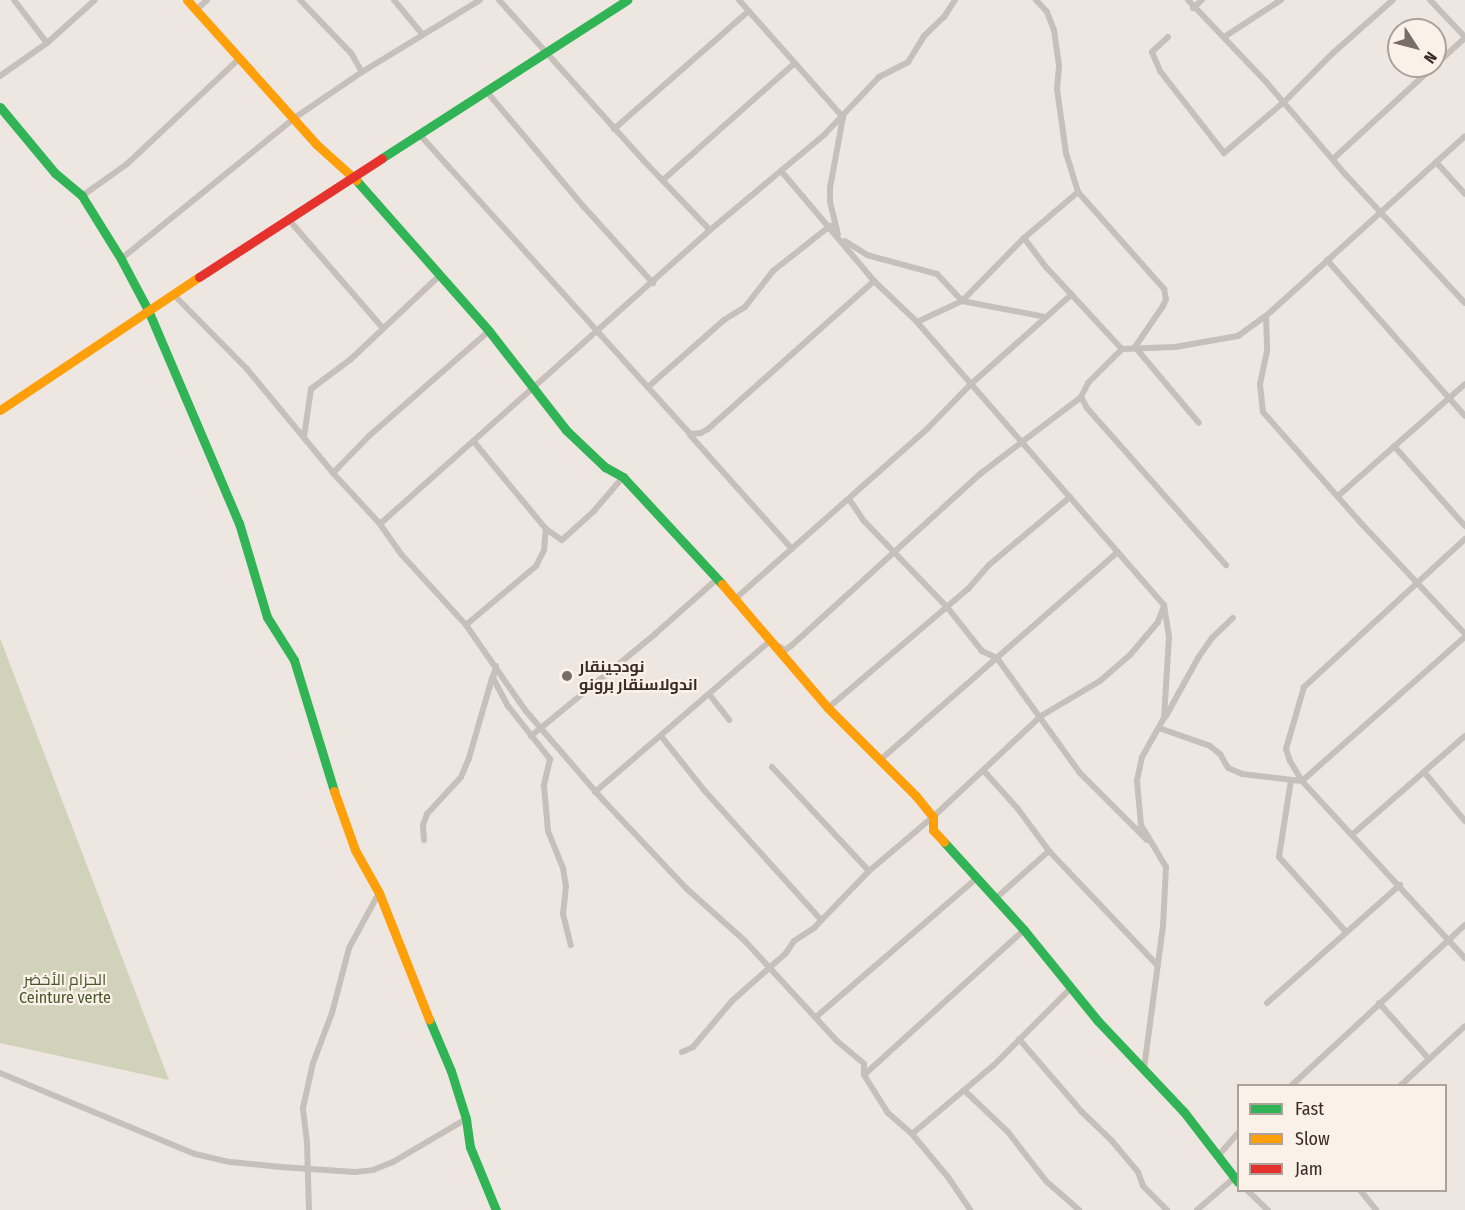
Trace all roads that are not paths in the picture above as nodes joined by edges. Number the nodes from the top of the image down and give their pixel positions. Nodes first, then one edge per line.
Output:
1 (14, 0) edge
2 (95, 0) edge
3 (187, 0) edge
4 (207, 0) edge
5 (300, 0) edge
6 (394, 0) edge
7 (480, 0) edge
8 (499, 0) edge
9 (627, 0) edge
10 (738, 0) edge
11 (955, 0) edge
12 (1036, 0) edge
13 (1188, 0) edge
14 (1202, 0) edge
15 (1281, 0) edge
16 (1393, 0) edge
17 (1430, 0) edge
18 (1193, 8) junction
19 (196, 10) junction
20 (749, 11) junction
21 (423, 34) junction
22 (1168, 37) dead end
23 (1224, 37) junction
24 (1465, 38) edge
25 (47, 43) junction
26 (547, 53) junction
27 (1447, 54) edge
28 (239, 59) junction
29 (795, 63) junction
30 (362, 72) junction
31 (0, 76) edge
32 (1420, 78) edge
33 (486, 92) junction
34 (1284, 102) junction
35 (0, 107) edge
36 (843, 117) junction
37 (292, 119) junction
38 (614, 129) junction
39 (420, 135) junction
40 (1465, 138) edge
41 (1333, 159) junction
42 (1436, 162) junction
43 (782, 172) junction
44 (354, 178) junction
45 (663, 180) junction
46 (1078, 192) junction
47 (1465, 194) edge
48 (82, 196) junction
49 (1381, 211) junction
50 (289, 220) junction
51 (830, 226) junction
52 (710, 230) junction
53 (839, 238) junction
54 (1024, 238) junction
55 (121, 259) junction
56 (1327, 260) junction
57 (439, 276) junction
58 (874, 281) junction
59 (653, 283) junction
60 (172, 294) junction
61 (1072, 294) junction
62 (962, 301) junction
63 (1465, 303) edge
64 (148, 310) junction
65 (1266, 316) junction
66 (1046, 317) junction
67 (917, 322) junction
68 (383, 328) junction
69 (489, 331) junction
70 (598, 332) junction
71 (1136, 347) junction
72 (1122, 349) junction
73 (971, 384) junction
74 (1465, 384) edge
75 (648, 387) junction
76 (534, 390) junction
77 (1081, 397) junction
78 (1449, 399) junction
79 (0, 410) edge
80 (1465, 416) edge
81 (1199, 423) dead end
82 (690, 434) junction
83 (304, 437) junction
84 (474, 442) junction
85 (1022, 442) junction
86 (1395, 446) junction
87 (333, 474) junction
88 (623, 477) junction
89 (1338, 496) junction
90 (1070, 497) junction
91 (849, 499) junction
92 (380, 524) junction
93 (1465, 525) edge
94 (546, 529) junction
95 (1465, 539) edge
96 (792, 549) junction
97 (1118, 552) junction
98 (893, 553) junction
99 (1226, 565) dead end
100 (716, 580) junction
101 (1416, 582) junction
102 (735, 599) junction
103 (1164, 605) junction
104 (947, 607) junction
105 (1233, 618) dead end
106 (466, 625) junction
107 (1465, 635) edge
108 (770, 641) junction
109 (997, 658) junction
110 (496, 666) junction
111 (494, 674) junction
112 (709, 694) junction
113 (828, 708) junction
114 (1041, 716) junction
115 (1164, 718) junction
116 (729, 720) dead end
117 (540, 726) junction
118 (1159, 728) junction
119 (531, 736) junction
120 (661, 736) junction
121 (1465, 736) edge
122 (879, 761) junction
123 (772, 767) dead end
124 (984, 771) junction
125 (1424, 772) junction
126 (1291, 780) junction
127 (1302, 781) junction
128 (595, 792) junction
129 (933, 817) junction
130 (1465, 821) edge
131 (1353, 834) junction
132 (424, 840) dead end
133 (1156, 849) junction
134 (1049, 851) junction
135 (869, 872) junction
136 (977, 878) junction
137 (1400, 885) junction
138 (379, 893) junction
139 (996, 898) junction
140 (820, 919) junction
141 (1465, 926) edge
142 (1024, 930) junction
143 (1346, 932) junction
144 (1449, 939) junction
145 (571, 945) dead end
146 (1465, 958) edge
147 (768, 966) junction
148 (1158, 966) junction
149 (1071, 988) junction
150 (1267, 1003) dead end
151 (1379, 1003) junction
152 (816, 1017) junction
153 (1465, 1026) edge
154 (1019, 1039) junction
155 (682, 1052) dead end
156 (1429, 1059) junction
157 (1144, 1068) junction
158 (0, 1073) edge
159 (864, 1075) junction
160 (1293, 1084) edge
161 (1402, 1084) edge
162 (964, 1090) junction
163 (466, 1119) junction
164 (912, 1134) junction
165 (1237, 1134) edge
166 (1218, 1156) junction
167 (308, 1167) junction
168 (1236, 1180) edge
169 (1248, 1192) edge
170 (1361, 1192) edge
171 (309, 1210) edge
172 (496, 1210) edge
173 (970, 1210) edge
174 (1079, 1210) edge
175 (1167, 1210) edge
176 (1197, 1210) edge
177 (1268, 1210) edge
178 (1376, 1210) edge

1 - 25 street
2 - 25 street
3 - 19 street
4 - 19 street
5 - 30 street
6 - 21 street
7 - 21 street
8 - 26 street
9 - 26 street
10 - 20 street
11 - 36 street
12 - 46 street
13 - 18 street
14 - 18 street
15 - 23 street
16 - 34 street
17 - 24 street
18 - 23 street
19 - 28 street
20 - 29 street
20 - 38 street
21 - 30 street
22 - 34 street
23 - 34 street
24 - 27 street
25 - 31 street
26 - 33 street
26 - 38 street
28 - 37 street
28 - 48 street
29 - 36 street
29 - 45 street
30 - 37 street
32 - 41 street
33 - 39 street
33 - 59 street
34 - 41 street
35 - 48 street
36 - 43 street
36 - 53 street
37 - 44 street
37 - 55 street
38 - 45 street
39 - 44 street
39 - 70 street
40 - 42 street
41 - 49 street
42 - 47 street
42 - 49 street
43 - 51 street
43 - 52 street
44 - 50 street
44 - 57 street
45 - 52 street
46 - 54 street
46 - 71 street
48 - 55 street
49 - 56 street
49 - 63 street
50 - 60 street
50 - 68 street
51 - 53 street
51 - 75 street
52 - 59 street
53 - 58 street
53 - 62 street
54 - 61 street
54 - 62 street
55 - 64 street
56 - 65 street
56 - 78 street
57 - 68 street
57 - 69 street
58 - 67 street
58 - 82 street
59 - 70 street
60 - 64 street
60 - 83 street
61 - 66 street
61 - 72 street
62 - 66 street
62 - 67 street
64 - 79 street
64 - 138 street
65 - 71 street
65 - 89 street
66 - 73 street
67 - 73 street
68 - 83 street
69 - 76 street
69 - 87 street
70 - 75 street
70 - 76 street
71 - 72 street
71 - 81 street
72 - 77 street
73 - 85 street
73 - 91 street
74 - 78 street
75 - 82 street
76 - 84 street
76 - 88 street
77 - 85 street
77 - 99 street
78 - 80 street
78 - 86 street
82 - 96 street
83 - 87 street
84 - 92 street
84 - 94 street
85 - 90 street
85 - 98 street
86 - 89 street
86 - 93 street
87 - 92 street
88 - 94 street
88 - 100 street
89 - 101 street
90 - 97 street
90 - 104 street
91 - 96 street
91 - 98 street
92 - 106 street
94 - 106 street
95 - 101 street
96 - 102 street
97 - 103 street
97 - 109 street
98 - 104 street
98 - 108 street
100 - 102 street
100 - 117 street
101 - 107 street
101 - 127 street
102 - 108 street
103 - 114 street
103 - 115 street
104 - 109 street
104 - 113 street
105 - 115 street
106 - 110 street
107 - 127 street
108 - 112 street
108 - 113 street
109 - 114 street
109 - 122 street
110 - 111 street
110 - 117 street
111 - 119 street
111 - 132 street
112 - 116 street
112 - 120 street
113 - 122 street
114 - 124 street
114 - 133 street
115 - 118 street
117 - 119 street
117 - 128 street
118 - 126 street
118 - 133 street
119 - 145 street
120 - 128 street
120 - 140 street
121 - 125 street
122 - 129 street
123 - 135 street
124 - 129 street
124 - 134 street
125 - 130 street
125 - 131 street
126 - 127 street
126 - 143 street
127 - 131 street
128 - 147 street
129 - 135 street
129 - 136 street
131 - 137 street
133 - 148 street
134 - 139 street
134 - 148 street
135 - 140 street
136 - 139 street
136 - 152 street
137 - 143 street
137 - 144 street
138 - 163 street
138 - 167 street
139 - 142 street
140 - 147 street
141 - 144 street
142 - 149 street
142 - 159 street
143 - 150 street
144 - 146 street
144 - 151 street
147 - 152 street
147 - 155 street
148 - 157 street
149 - 154 street
149 - 157 street
151 - 156 street
151 - 160 street
152 - 159 street
153 - 156 street
154 - 162 street
154 - 175 street
156 - 161 street
157 - 166 street
158 - 167 street
159 - 164 street
162 - 164 street
162 - 174 street
163 - 167 street
163 - 172 street
164 - 173 street
165 - 166 street
166 - 168 street
167 - 171 street
168 - 176 street
169 - 177 street
170 - 178 street

